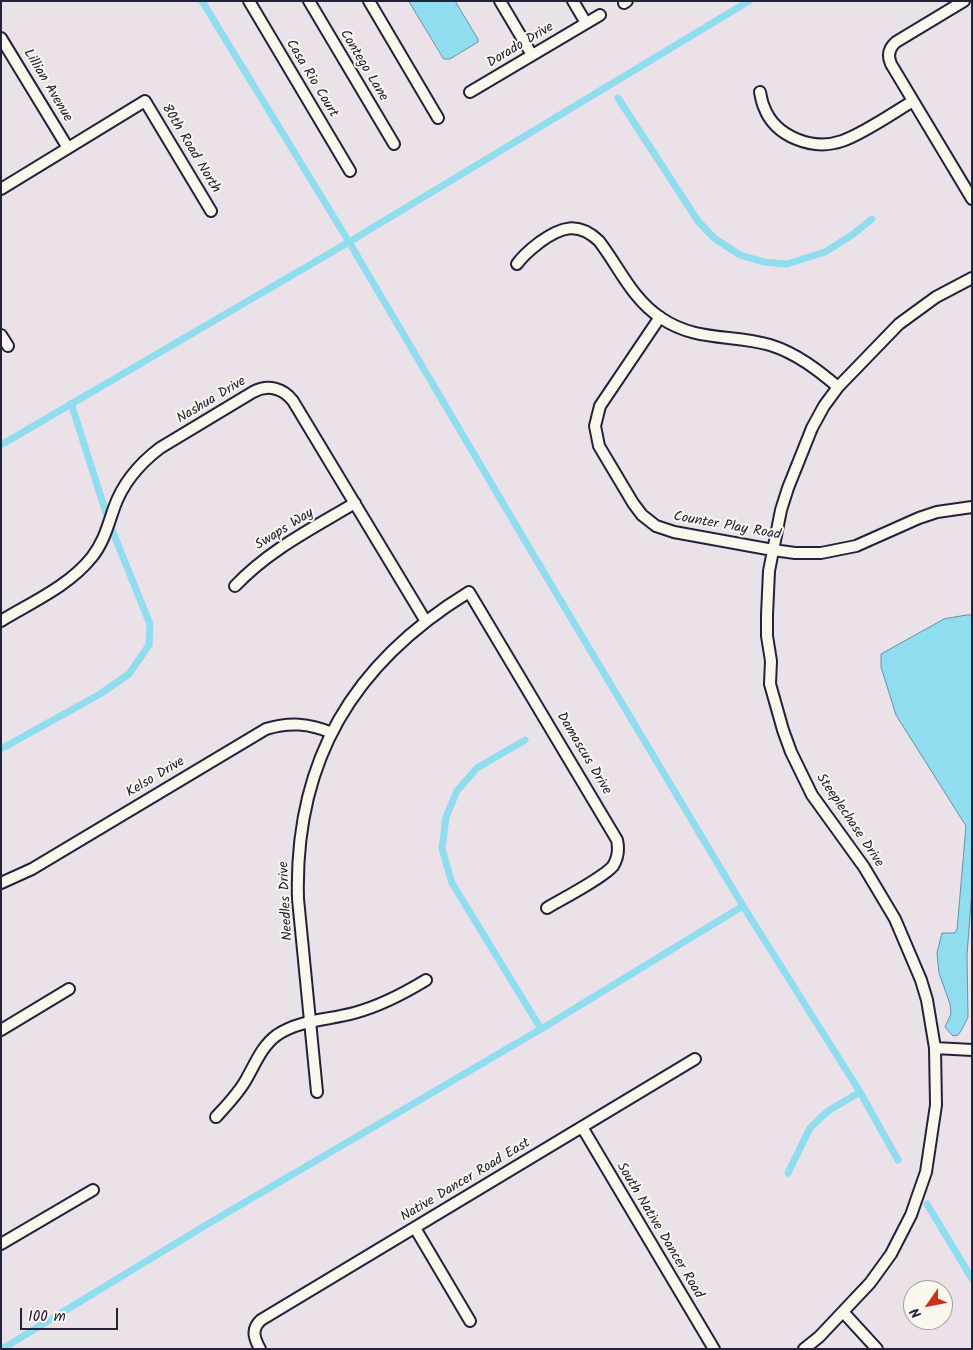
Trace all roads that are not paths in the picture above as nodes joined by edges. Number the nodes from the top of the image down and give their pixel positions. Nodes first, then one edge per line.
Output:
1 (249, 1) edge
2 (309, 1) edge
3 (369, 1) edge
4 (500, 1) edge
5 (573, 1) edge
6 (964, 1) edge
7 (600, 15) dead end
8 (586, 23) junction
9 (1, 38) edge
10 (532, 55) junction
11 (470, 92) dead end
12 (760, 92) dead end
13 (913, 101) junction
14 (438, 118) dead end
15 (394, 144) dead end
16 (68, 148) junction
17 (350, 171) dead end
18 (1, 189) edge
19 (972, 199) edge
20 (211, 211) dead end
21 (517, 264) dead end
22 (972, 278) edge
23 (660, 317) junction
24 (1, 334) edge
25 (8, 346) dead end
26 (838, 387) junction
27 (354, 503) junction
28 (972, 507) edge
29 (773, 550) junction
30 (235, 586) dead end
31 (469, 592) joint
32 (425, 620) junction
33 (1, 621) edge
34 (332, 733) junction
35 (1, 883) edge
36 (547, 908) dead end
37 (426, 980) dead end
38 (69, 989) dead end
39 (310, 1023) junction
40 (1, 1030) edge
41 (935, 1048) junction
42 (972, 1050) edge
43 (695, 1059) dead end
44 (317, 1092) dead end
45 (216, 1117) dead end
46 (582, 1127) junction
47 (93, 1190) dead end
48 (414, 1228) junction
49 (1, 1244) edge
50 (844, 1313) junction
51 (470, 1321) dead end
52 (260, 1349) edge
53 (714, 1349) edge
54 (804, 1349) edge
55 (877, 1349) edge

1 - 17 street, Casa Rio Court
2 - 15 street, Contego Lane
3 - 14 street
4 - 10 street
5 - 8 street
6 - 13 street
7 - 8 street, Dorado Drive
8 - 10 street, Dorado Drive
9 - 16 street, Lillian Avenue
10 - 11 street, Dorado Drive
12 - 13 street
13 - 19 street
16 - 18 street
16 - 20 street, 80th Road North
21 - 23 street
22 - 26 street, Steeplechase Drive
23 - 26 street
23 - 29 street, Counter Play Road
24 - 25 street
26 - 29 street, Steeplechase Drive
27 - 30 street, Swaps Way
27 - 32 street, Nashua Drive
27 - 33 street, Nashua Drive
28 - 29 street, Counter Play Road
29 - 41 street, Steeplechase Drive
31 - 32 street, Needles Drive
31 - 36 street, Damascus Drive
32 - 34 street, Needles Drive
34 - 35 street, Kelso Drive
34 - 39 street, Needles Drive
37 - 39 street
38 - 40 street
39 - 44 street, Needles Drive
39 - 45 street
41 - 42 street
41 - 50 street, Steeplechase Drive
43 - 46 street, Native Dancer Road East
46 - 48 street, Native Dancer Road East
46 - 53 street, South Native Dancer Road
47 - 49 street
48 - 51 street
48 - 52 street, Native Dancer Road East
50 - 54 street, Steeplechase Drive
50 - 55 street

